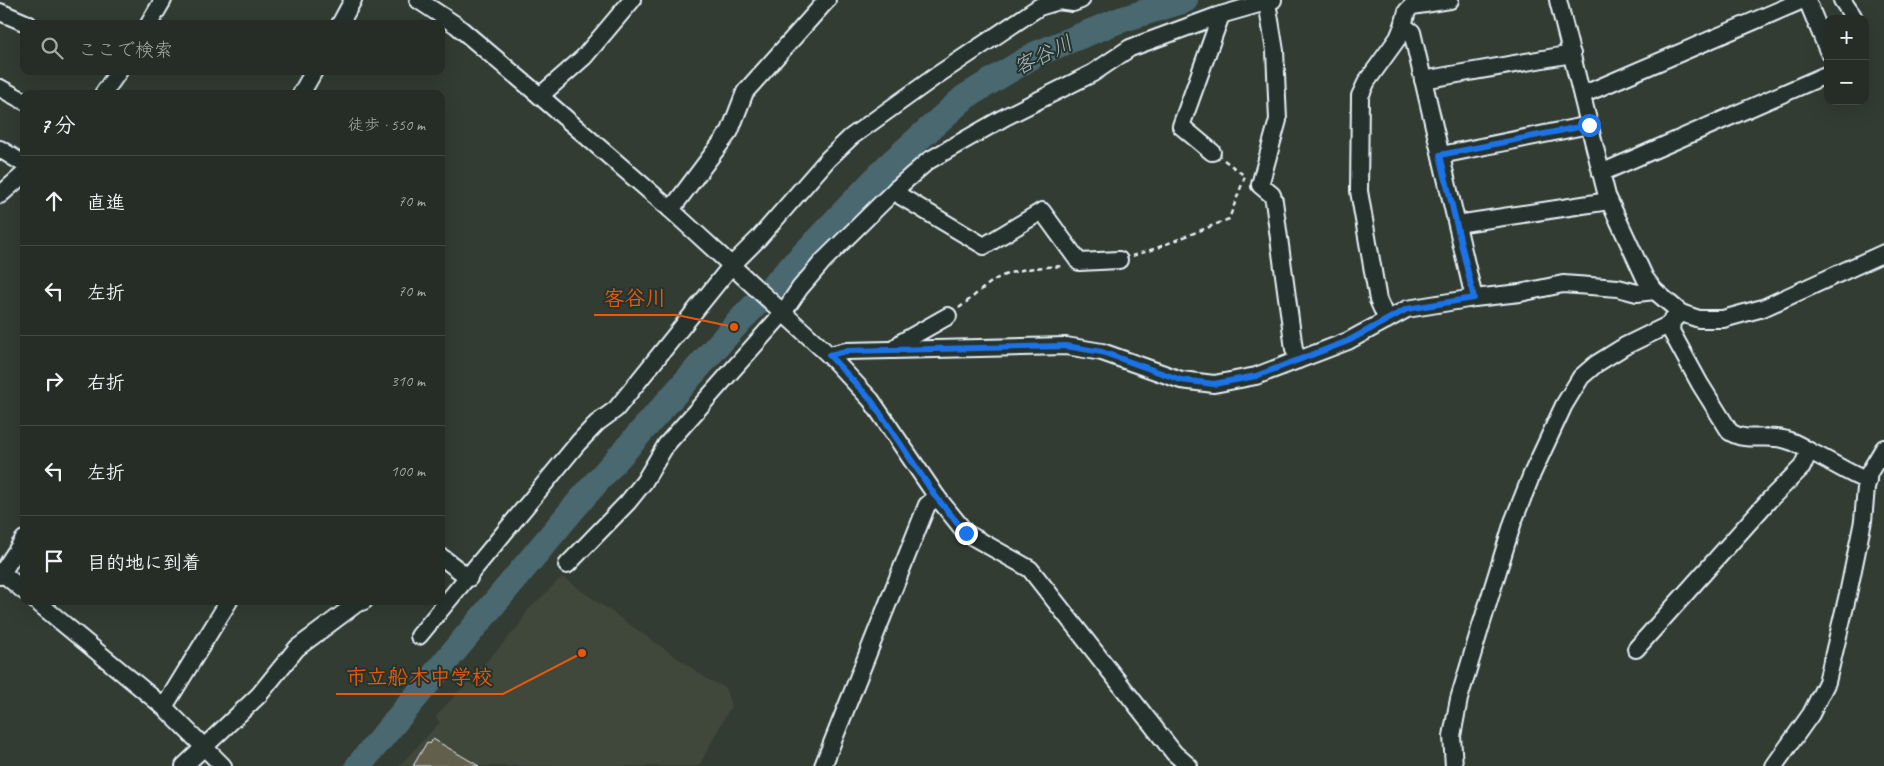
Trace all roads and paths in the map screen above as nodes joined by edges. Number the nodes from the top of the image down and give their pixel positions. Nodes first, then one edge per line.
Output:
1 (163, 0) edge
2 (353, 0) edge
3 (418, 0) edge
4 (632, 0) edge
5 (828, 0) edge
6 (1081, 0) edge
7 (1450, 0) edge
8 (1558, 0) edge
9 (1805, 0) edge
10 (1842, 0) edge
11 (1270, 1) edge
12 (0, 12) edge
13 (1222, 15) junction
14 (1852, 15) edge
15 (151, 20) edge
16 (342, 20) edge
17 (20, 21) edge
18 (1403, 26) junction
19 (1824, 42) edge
20 (1572, 54) junction
21 (116, 75) edge
22 (312, 75) edge
23 (1824, 76) edge
24 (1423, 80) junction
25 (0, 88) edge
26 (105, 90) edge
27 (304, 90) edge
28 (1582, 95) junction
29 (540, 96) junction
30 (20, 99) edge
31 (1589, 125) junction
32 (0, 149) edge
33 (1212, 152) joint
34 (1440, 155) junction
35 (20, 162) edge
36 (1602, 173) junction
37 (1245, 176) junction
38 (20, 178) edge
39 (1260, 185) junction
40 (896, 189) junction
41 (0, 195) edge
42 (1609, 201) junction
43 (670, 210) junction
44 (1456, 224) junction
45 (1884, 253) edge
46 (1119, 260) joint
47 (1079, 262) junction
48 (734, 268) junction
49 (1655, 291) junction
50 (1474, 298) junction
51 (780, 311) junction
52 (948, 316) joint
53 (1676, 317) junction
54 (1387, 320) junction
55 (893, 350) junction
56 (829, 355) junction
57 (1298, 360) junction
58 (1884, 448) edge
59 (1808, 451) junction
60 (1868, 481) junction
61 (936, 497) junction
62 (20, 545) edge
63 (445, 560) edge
64 (567, 566) dead end
65 (1, 574) edge
66 (469, 578) junction
67 (20, 588) edge
68 (41, 605) edge
69 (227, 605) edge
70 (355, 605) edge
71 (419, 636) dead end
72 (1636, 649) dead end
73 (164, 707) junction
74 (204, 746) junction
75 (184, 766) edge
76 (223, 766) edge
77 (823, 766) edge
78 (1189, 766) edge
79 (1454, 766) edge
80 (1774, 766) edge

1 - 15 street
2 - 16 street
3 - 29 street
4 - 29 street
5 - 43 street
6 - 48 street
7 - 18 street
8 - 20 street
9 - 19 street
9 - 28 street
10 - 14 street
11 - 13 street
11 - 39 street
12 - 17 street
13 - 33 street
13 - 40 street
18 - 24 street
18 - 54 street
20 - 24 street
20 - 28 street
21 - 26 street
22 - 27 street
23 - 36 street
24 - 34 street
25 - 30 street
28 - 31 street
29 - 43 street
31 - 34 street
31 - 36 street
32 - 35 street
33 - 37 path
34 - 44 street
36 - 42 street
37 - 39 path
37 - 46 path
38 - 41 street
39 - 57 street
40 - 47 street
40 - 51 street
42 - 44 street
42 - 49 street
43 - 48 street
44 - 50 street
45 - 53 street
46 - 47 street
47 - 52 path
48 - 51 street
48 - 66 street
49 - 50 street
49 - 53 street
50 - 54 street
51 - 56 street
51 - 64 street
52 - 55 street
53 - 59 street
53 - 79 street
54 - 57 street
55 - 56 street
55 - 57 street
56 - 61 street
58 - 60 street
59 - 60 street
59 - 72 street
60 - 80 street
61 - 77 street
61 - 78 street
62 - 65 street
63 - 66 street
65 - 67 street
66 - 71 street
68 - 73 street
69 - 73 street
70 - 74 street
73 - 74 street
74 - 75 street
74 - 76 street

